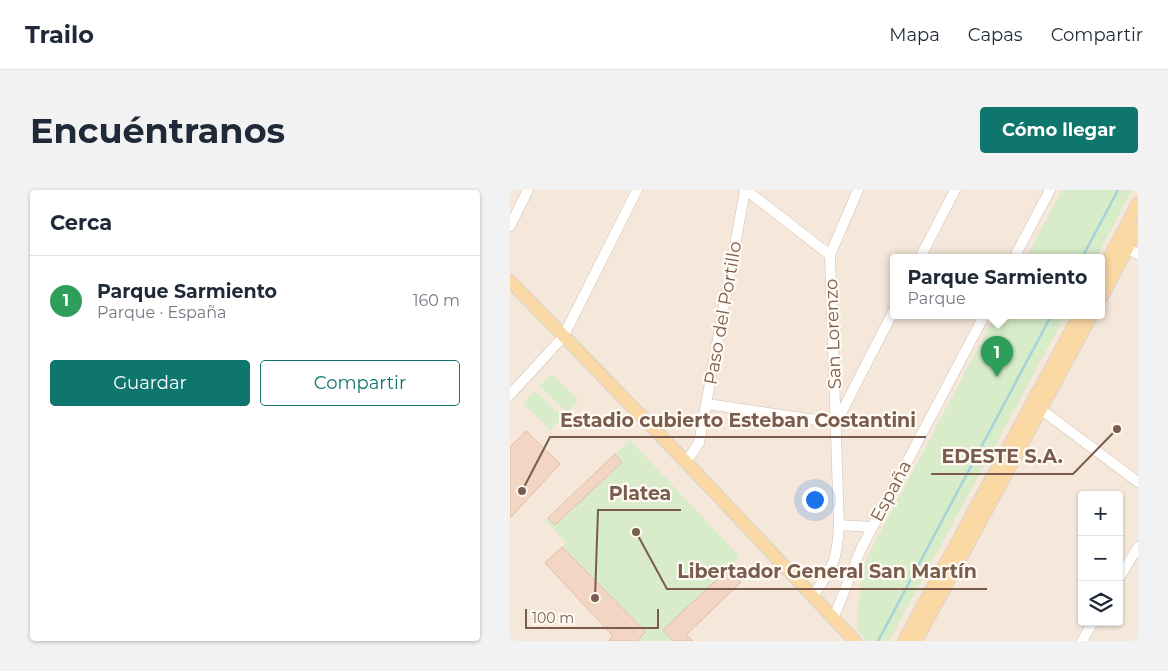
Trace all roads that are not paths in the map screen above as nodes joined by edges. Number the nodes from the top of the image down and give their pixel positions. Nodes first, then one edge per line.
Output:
1 (528, 190) edge
2 (637, 190) edge
3 (745, 190) edge
4 (858, 190) edge
5 (955, 190) edge
6 (1050, 190) edge
7 (1138, 203) edge
8 (510, 226) edge
9 (1138, 228) edge
10 (1128, 248) edge
11 (922, 254) edge
12 (1016, 254) edge
13 (830, 256) junction
14 (1105, 270) edge
15 (510, 281) edge
16 (1105, 291) edge
17 (890, 318) edge
18 (982, 319) edge
19 (1077, 319) edge
20 (1089, 319) edge
21 (563, 337) junction
22 (510, 395) edge
23 (706, 404) junction
24 (1037, 406) junction
25 (836, 423) junction
26 (686, 462) junction
27 (1138, 482) edge
28 (839, 524) junction
29 (872, 527) junction
30 (1138, 547) edge
31 (1123, 571) edge
32 (813, 596) junction
33 (834, 617) junction
34 (1091, 626) edge
35 (855, 641) edge
36 (904, 641) edge
37 (916, 641) edge
38 (1082, 641) edge

1 - 8 street
2 - 21 street
3 - 13 street
3 - 23 street, Paso del Portillo
4 - 13 street, San Lorenzo
5 - 11 street
6 - 12 street
7 - 10 main road
9 - 10 main road
10 - 14 main road
10 - 16 main road
13 - 25 street, San Lorenzo
15 - 21 main road
17 - 25 street
18 - 29 street, España
19 - 24 main road
20 - 24 main road
21 - 22 street
21 - 26 main road
23 - 25 street
23 - 26 street, Paso del Portillo
24 - 27 street
24 - 36 main road
24 - 37 main road
25 - 28 street, San Lorenzo
26 - 32 main road
28 - 29 street
28 - 32 street, San Lorenzo
29 - 33 street, España
30 - 31 street
32 - 33 main road
33 - 35 main road
34 - 38 street

